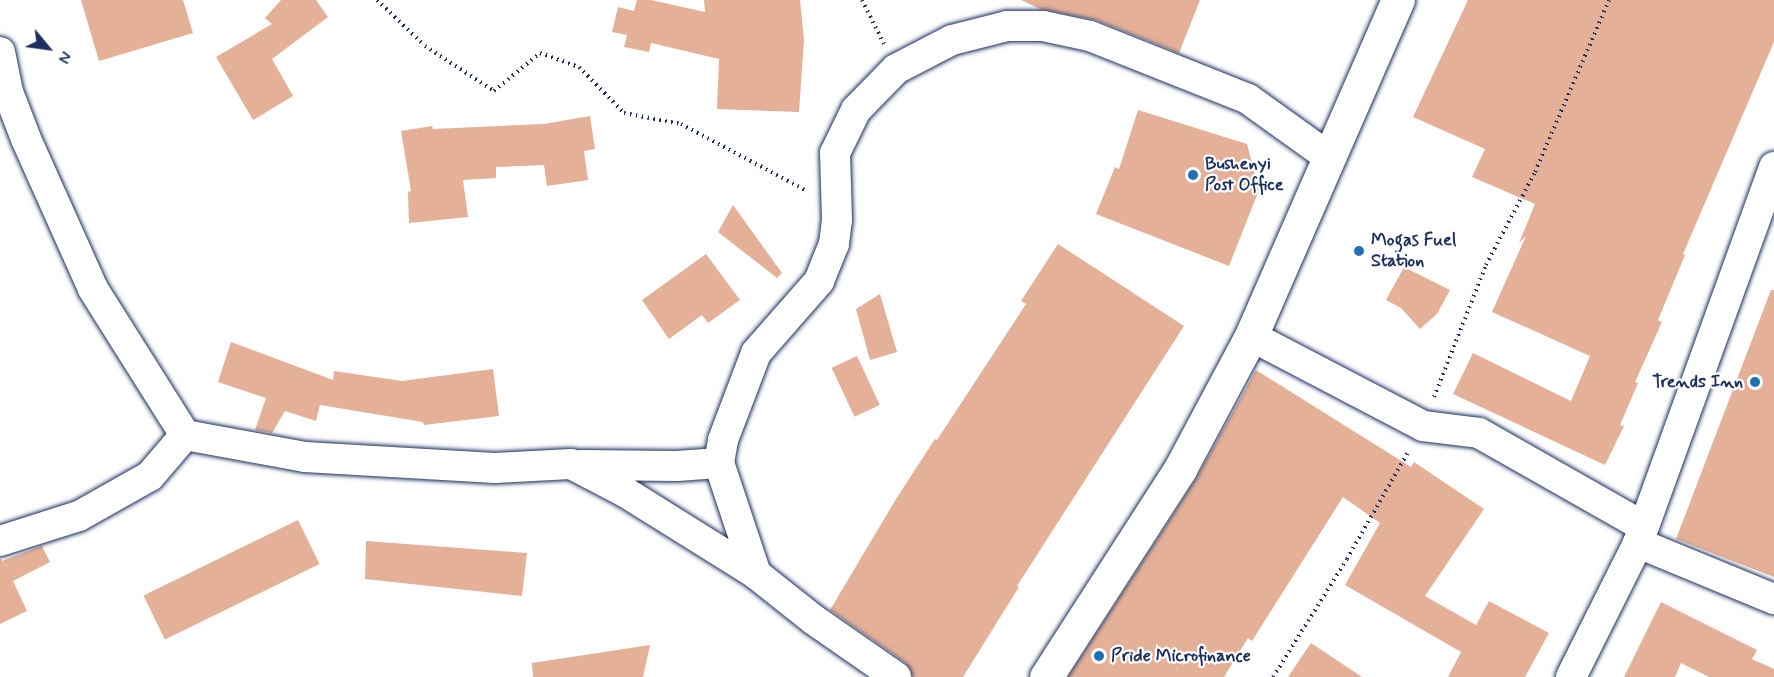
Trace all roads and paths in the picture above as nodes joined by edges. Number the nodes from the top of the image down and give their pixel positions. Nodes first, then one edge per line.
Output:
1 (377, 0) edge
2 (862, 0) edge
3 (1398, 0) edge
4 (1609, 0) edge
5 (0, 52) edge
6 (896, 69) junction
7 (1330, 158) junction
8 (1774, 167) edge
9 (836, 209) junction
10 (1251, 336) junction
11 (1423, 426) junction
12 (186, 435) junction
13 (719, 463) junction
14 (571, 464) junction
15 (1641, 535) junction
16 (0, 541) edge
17 (756, 574) junction
18 (1774, 599) edge
19 (896, 677) edge
20 (1046, 677) edge
21 (1273, 677) edge
22 (1571, 677) edge

1 - 9 path
2 - 6 path
3 - 7 main road
4 - 11 path
5 - 12 street
6 - 7 street
6 - 9 street
7 - 10 main road
8 - 15 street
9 - 13 street
10 - 11 street
10 - 20 main road
11 - 15 street
11 - 21 path
12 - 14 street
12 - 16 street
13 - 14 street
13 - 17 street
14 - 17 street
15 - 18 street
15 - 22 street
17 - 19 street

